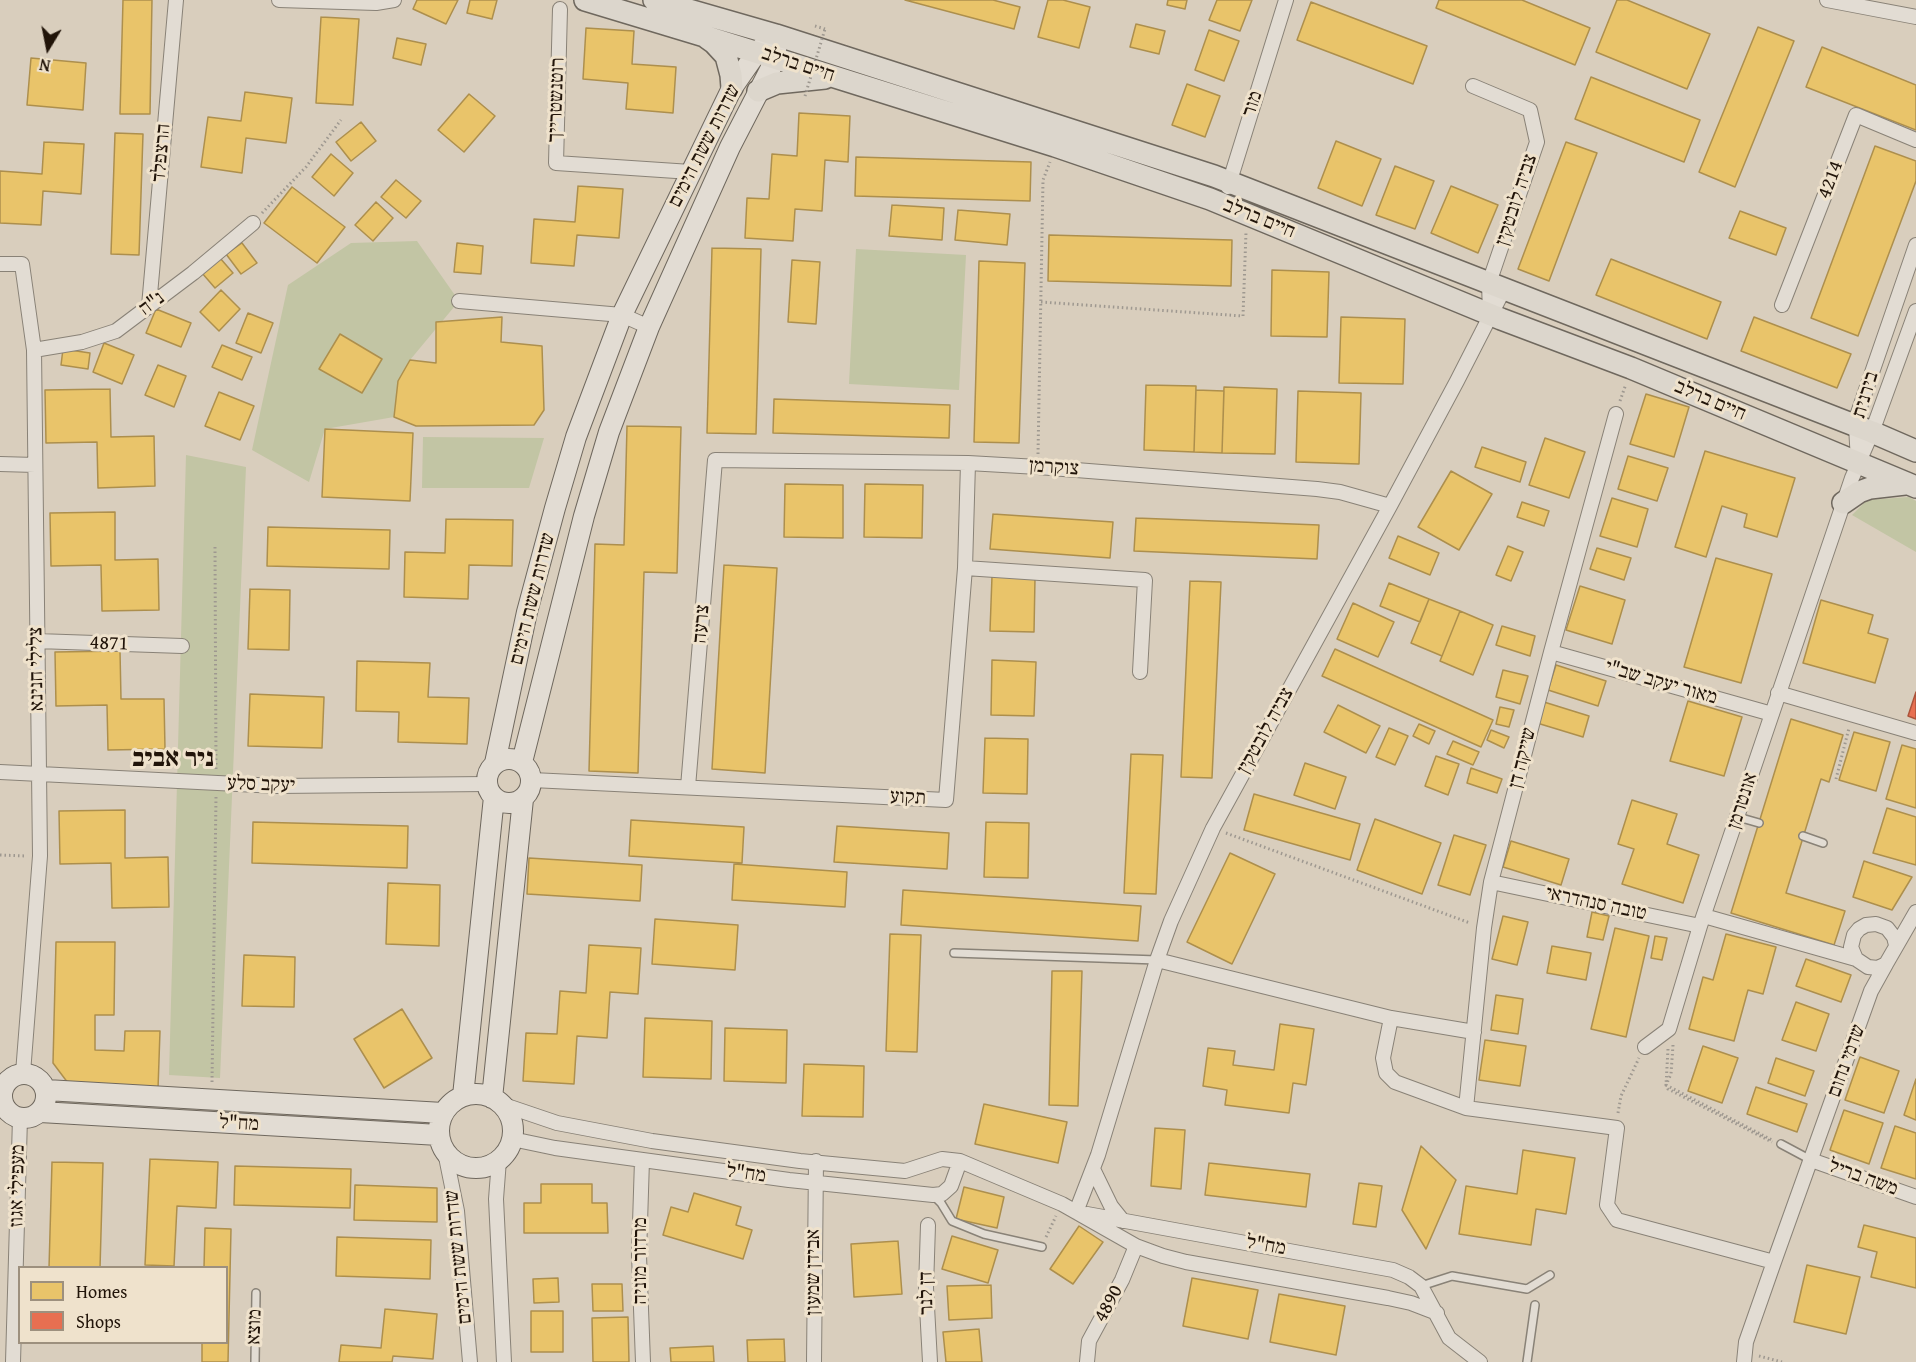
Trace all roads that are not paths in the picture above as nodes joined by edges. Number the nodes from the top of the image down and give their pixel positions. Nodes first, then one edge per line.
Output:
1 (176, 0) edge
2 (279, 0) edge
3 (394, 0) edge
4 (585, 0) edge
5 (654, 0) edge
6 (1286, 0) edge
7 (1827, 0) edge
8 (688, 5) edge
9 (560, 9) dead end
10 (1916, 17) edge
11 (701, 34) junction
12 (776, 35) junction
13 (767, 55) junction
14 (836, 78) junction
15 (1473, 86) dead end
16 (732, 88) junction
17 (758, 91) junction
18 (1916, 140) edge
19 (692, 172) junction
20 (1229, 182) junction
21 (1240, 211) junction
22 (253, 223) road end
23 (1916, 245) edge
24 (0, 264) edge
25 (1496, 286) junction
26 (459, 301) dead end
27 (1782, 305) dead end
28 (149, 306) junction
29 (1916, 313) edge
30 (1490, 314) junction
31 (622, 315) junction
32 (649, 327) junction
33 (34, 350) junction
34 (1616, 414) road end
35 (1864, 429) junction
36 (1916, 451) edge
37 (715, 460) joint
38 (1858, 462) junction
39 (968, 463) junction
40 (0, 464) edge
41 (35, 465) junction
42 (1912, 485) edge
43 (1843, 503) junction
44 (1390, 506) junction
45 (965, 568) junction
46 (36, 641) junction
47 (182, 646) dead end
48 (1551, 651) junction
49 (1140, 672) dead end
50 (1778, 693) junction
51 (1772, 714) junction
52 (1916, 733) edge
53 (522, 762) junction
54 (495, 763) junction
55 (0, 772) edge
56 (39, 774) junction
57 (532, 780) junction
58 (688, 787) junction
59 (490, 791) junction
60 (523, 799) junction
61 (1738, 817) junction
62 (1759, 823) dead end
63 (1803, 836) dead end
64 (1823, 843) dead end
65 (1491, 882) junction
66 (1916, 912) edge
67 (1702, 921) junction
68 (1912, 929) edge
69 (1896, 945) junction
70 (954, 953) dead end
71 (1856, 959) junction
72 (1157, 960) junction
73 (1886, 964) junction
74 (1391, 1018) junction
75 (1474, 1032) junction
76 (1645, 1047) road end
77 (23, 1073) junction
78 (2, 1085) edge
79 (46, 1090) junction
80 (463, 1096) junction
81 (497, 1101) junction
82 (1466, 1108) junction
83 (40, 1112) junction
84 (443, 1113) junction
85 (9, 1114) edge
86 (512, 1139) junction
87 (442, 1144) junction
88 (1781, 1144) road end
89 (499, 1160) junction
90 (642, 1160) junction
91 (1811, 1160) junction
92 (816, 1161) junction
93 (960, 1161) junction
94 (1093, 1169) junction
95 (814, 1183) junction
96 (933, 1196) junction
97 (1916, 1197) edge
98 (1076, 1212) junction
99 (1123, 1221) junction
100 (928, 1225) dead end
101 (1136, 1246) junction
102 (1042, 1247) road end
103 (1774, 1262) junction
104 (1551, 1275) dead end
105 (1421, 1286) junction
106 (256, 1293) dead end
107 (1535, 1305) dead end
108 (1437, 1313) junction
109 (1744, 1358) edge
110 (13, 1362) edge
111 (255, 1362) edge
112 (470, 1362) edge
113 (504, 1362) edge
114 (643, 1362) edge
115 (814, 1362) edge
116 (930, 1362) edge
117 (1087, 1362) edge
118 (1480, 1362) edge
119 (1527, 1362) edge

1 - 28 street, הרצפלד
2 - 3 street
4 - 11 main road, חיים ברלב
5 - 8 main road, חיים ברלב
6 - 20 street, מור
7 - 10 street
8 - 12 main road, חיים ברלב
9 - 19 street, רוטנשטרייך
11 - 13 main road, חיים ברלב
11 - 16 main road
12 - 13 street, שדרות ששת הימים
12 - 20 main road, חיים ברלב
13 - 14 main road, חיים ברלב
13 - 16 street, שדרות ששת הימים
13 - 17 street, שדרות ששת הימים
14 - 17 main road
14 - 21 main road, חיים ברלב
15 - 25 street, צביה לובטקין
16 - 19 street, שדרות ששת הימים
17 - 32 street, שדרות ששת הימים
18 - 27 street, 4214
19 - 31 street, שדרות ששת הימים
20 - 21 street, מור
20 - 25 main road, חיים ברלב
21 - 30 main road, חיים ברלב
22 - 28 street, נ"ה
23 - 35 street, בירנית
24 - 33 street, צלילי חנינא
25 - 30 street, צביה לובטקין
25 - 35 main road, חיים ברלב
26 - 31 street
28 - 33 street, נ"ה
29 - 35 street, בירנית
30 - 38 main road, חיים ברלב
30 - 44 street, צביה לובטקין
31 - 32 street
31 - 54 street, שדרות ששת הימים
32 - 53 street, שדרות ששת הימים
33 - 41 street, צלילי חנינא
34 - 48 street, שייקה דן
35 - 36 main road, חיים ברלב
35 - 38 street, בירנית
37 - 39 street, צוקרמן
37 - 58 street, צרעה
38 - 42 main road, חיים ברלב
38 - 43 street, אונטרמן
39 - 44 street, צוקרמן
39 - 45 street, תקוע
40 - 41 street
41 - 46 street, צלילי חנינא
42 - 43 main road
43 - 50 street, אונטרמן
44 - 72 street, צביה לובטקין
45 - 49 street
45 - 58 street, תקוע
46 - 47 street, 4871
46 - 56 street, צלילי חנינא
48 - 51 street, מאור יעקב שב"י
48 - 65 street, שייקה דן
50 - 51 street, אונטרמן
50 - 52 street
51 - 61 street, אונטרמן
53 - 54 street
53 - 57 street
54 - 59 street
55 - 56 street, יעקב סלע
56 - 59 street, יעקב סלע
56 - 77 street, צלילי חנינא
57 - 58 street, תקוע
57 - 60 street
59 - 60 street
59 - 80 street
60 - 81 street
61 - 62 lane
61 - 67 street, אונטרמן
63 - 64 lane
65 - 67 street, טובה סנהדראי
65 - 75 street, שייקה דן
66 - 68 street, שדמי נחום
67 - 71 street, טובה סנהדראי
67 - 76 street, אונטרמן
68 - 69 street, שדמי נחום
69 - 71 street
69 - 73 street, שדמי נחום
70 - 72 lane
71 - 73 street
72 - 74 street
72 - 94 street, צביה לובטקין
73 - 91 street, שדמי נחום
74 - 75 street
74 - 82 street
75 - 82 street, שייקה דן
77 - 78 street
77 - 79 street
78 - 85 street
79 - 83 street
79 - 84 street, מח"ל
80 - 81 street
80 - 84 street
81 - 86 street
81 - 92 street, מח"ל
82 - 103 street
83 - 85 street
83 - 87 street, מח"ל
84 - 87 street
85 - 110 street, מעפילי אגוז
86 - 89 street
86 - 90 street, מח"ל
87 - 89 street
87 - 112 street, שדרות ששת הימים
88 - 91 lane
89 - 113 street, שדרות ששת הימים
90 - 95 street, מח"ל
90 - 114 street, מרדור מוניה
91 - 97 street, משה בריל
91 - 103 street, שדמי נחום
92 - 93 street, מח"ל
92 - 95 street, אבידן שמעון
93 - 96 street
93 - 98 street, מח"ל
94 - 98 street, צביה לובטקין
94 - 99 street
95 - 96 street, מח"ל
95 - 115 street, אבידן שמעון
96 - 102 lane
98 - 99 street, מח"ל
98 - 101 street, מח"ל
99 - 105 street, מח"ל
100 - 116 street, דן לנר
101 - 108 street, מח"ל
101 - 117 street, 4890
103 - 109 street, שדמי נחום
104 - 105 lane
105 - 108 street, מח"ל
106 - 111 lane, מוצא
107 - 119 lane
108 - 118 street, מח"ל

